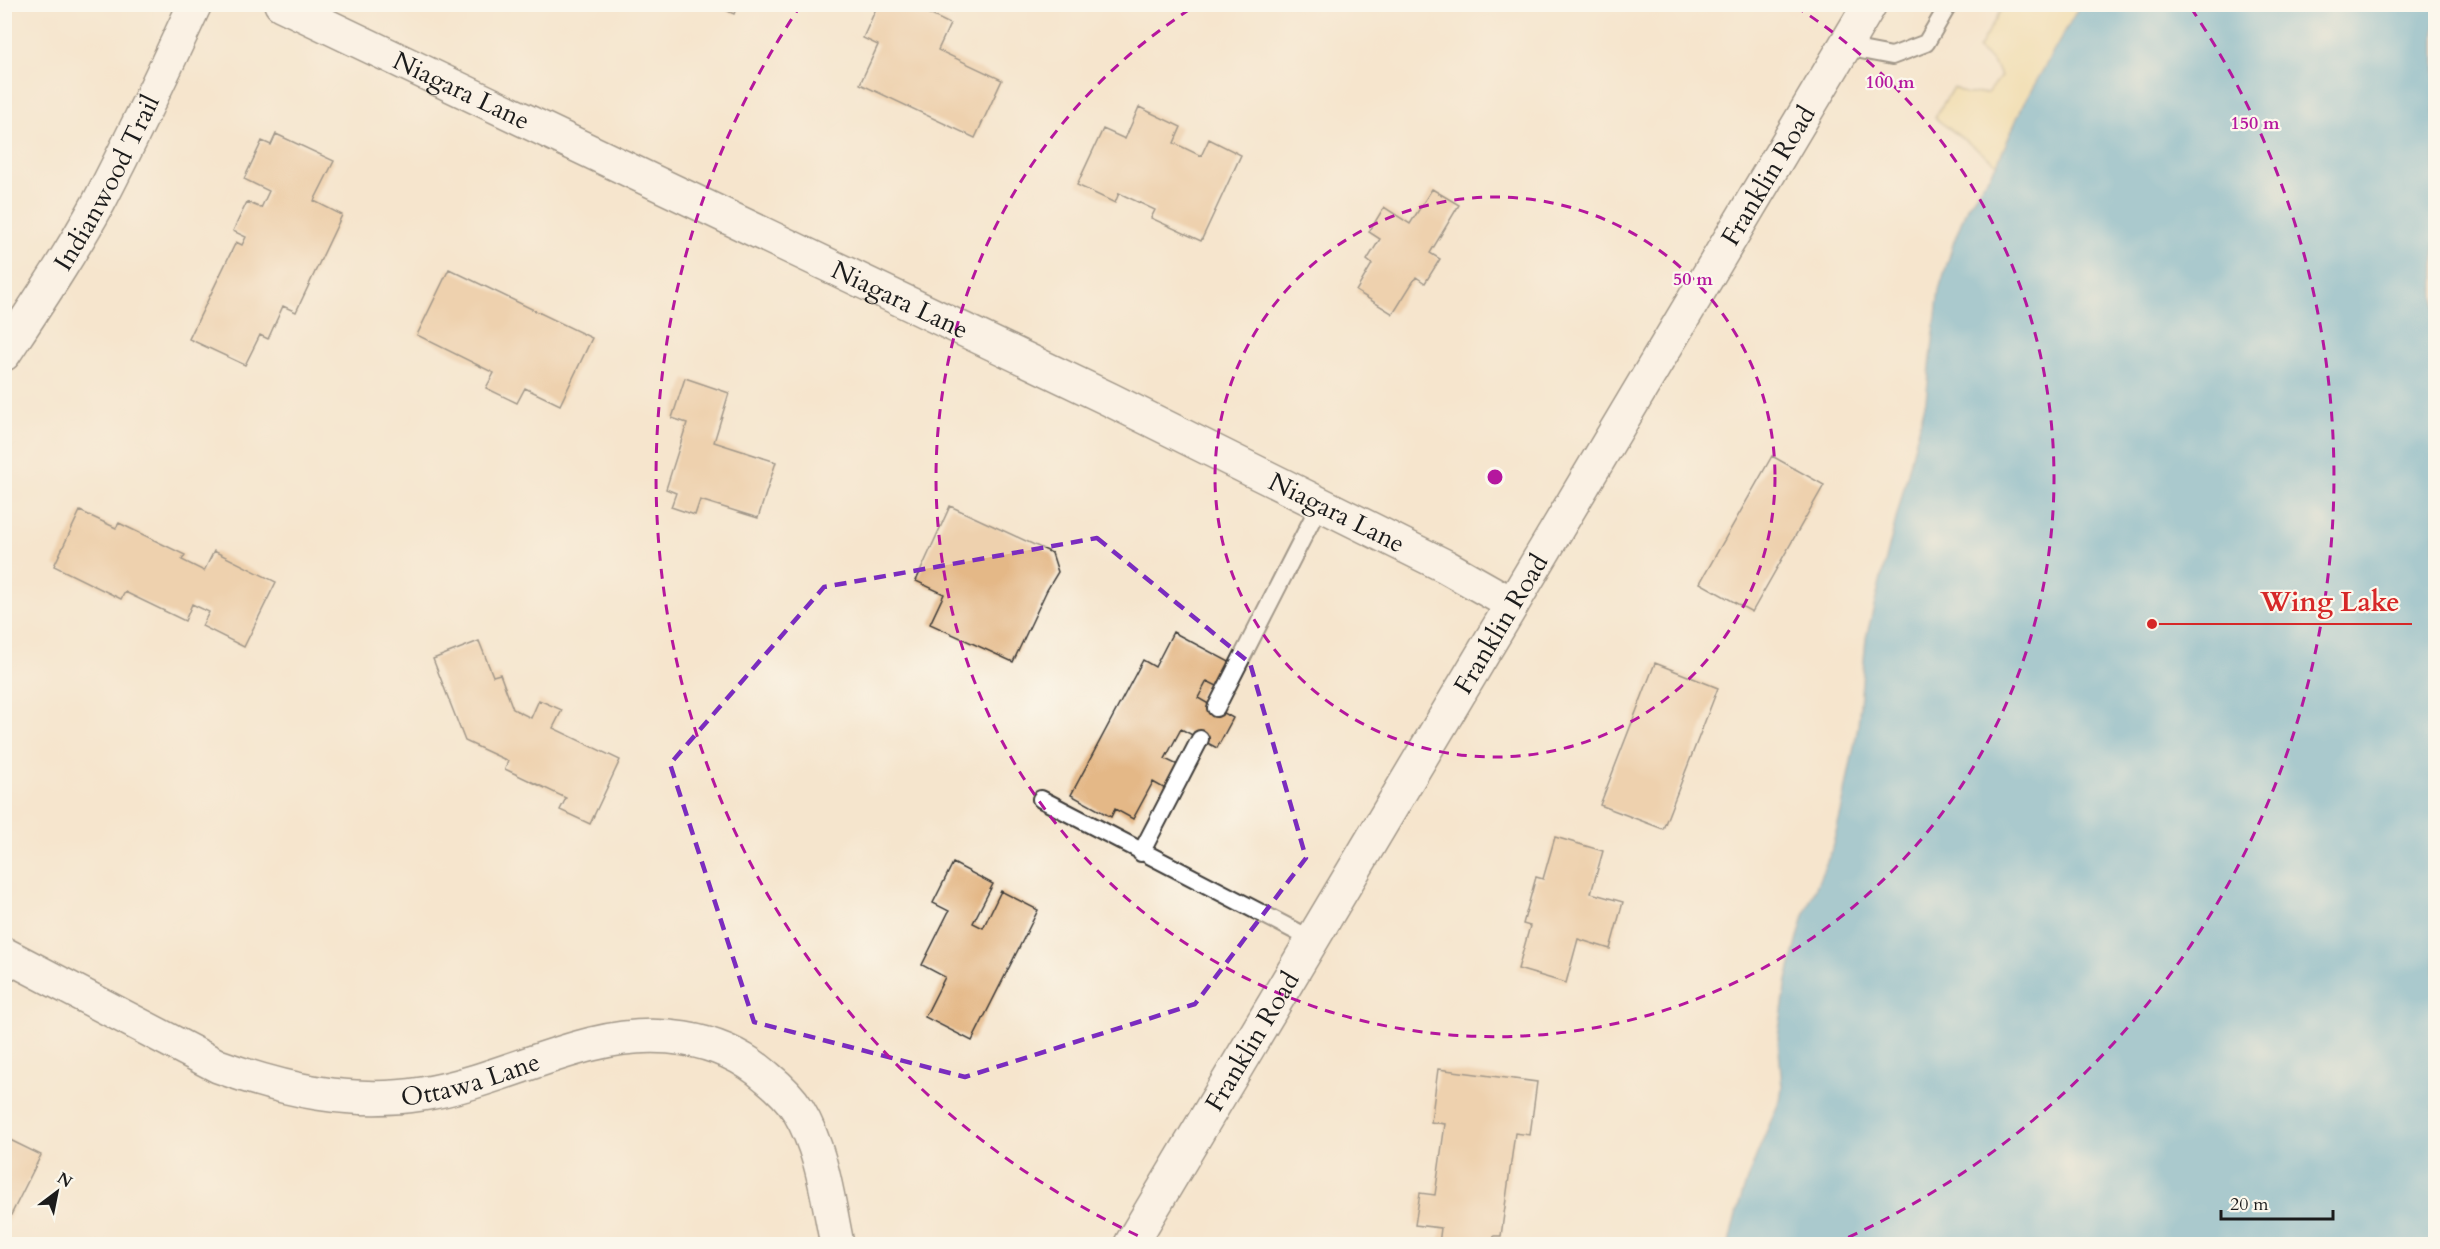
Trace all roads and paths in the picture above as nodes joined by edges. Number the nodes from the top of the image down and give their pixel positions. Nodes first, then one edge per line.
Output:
1 (195, 4) edge
2 (281, 4) edge
3 (1870, 4) edge
4 (1949, 4) edge
5 (1845, 48) junction
6 (4, 354) edge
7 (1320, 504) junction
8 (1512, 604) junction
9 (1216, 708) dead end
10 (1200, 739) dead end
11 (1041, 799) dead end
12 (1141, 852) junction
13 (1313, 940) junction
14 (4, 954) edge
15 (837, 1245) edge
16 (1131, 1245) edge

1 - 6 street, Indianwood Trail
2 - 7 street, Niagara Lane
3 - 5 street, Franklin Road
4 - 5 lane
5 - 8 street, Franklin Road
7 - 8 street, Niagara Lane
7 - 9 lane
8 - 13 street, Franklin Road
10 - 12 lane
11 - 12 lane
12 - 13 lane
13 - 16 street, Franklin Road
14 - 15 street, Ottawa Lane

